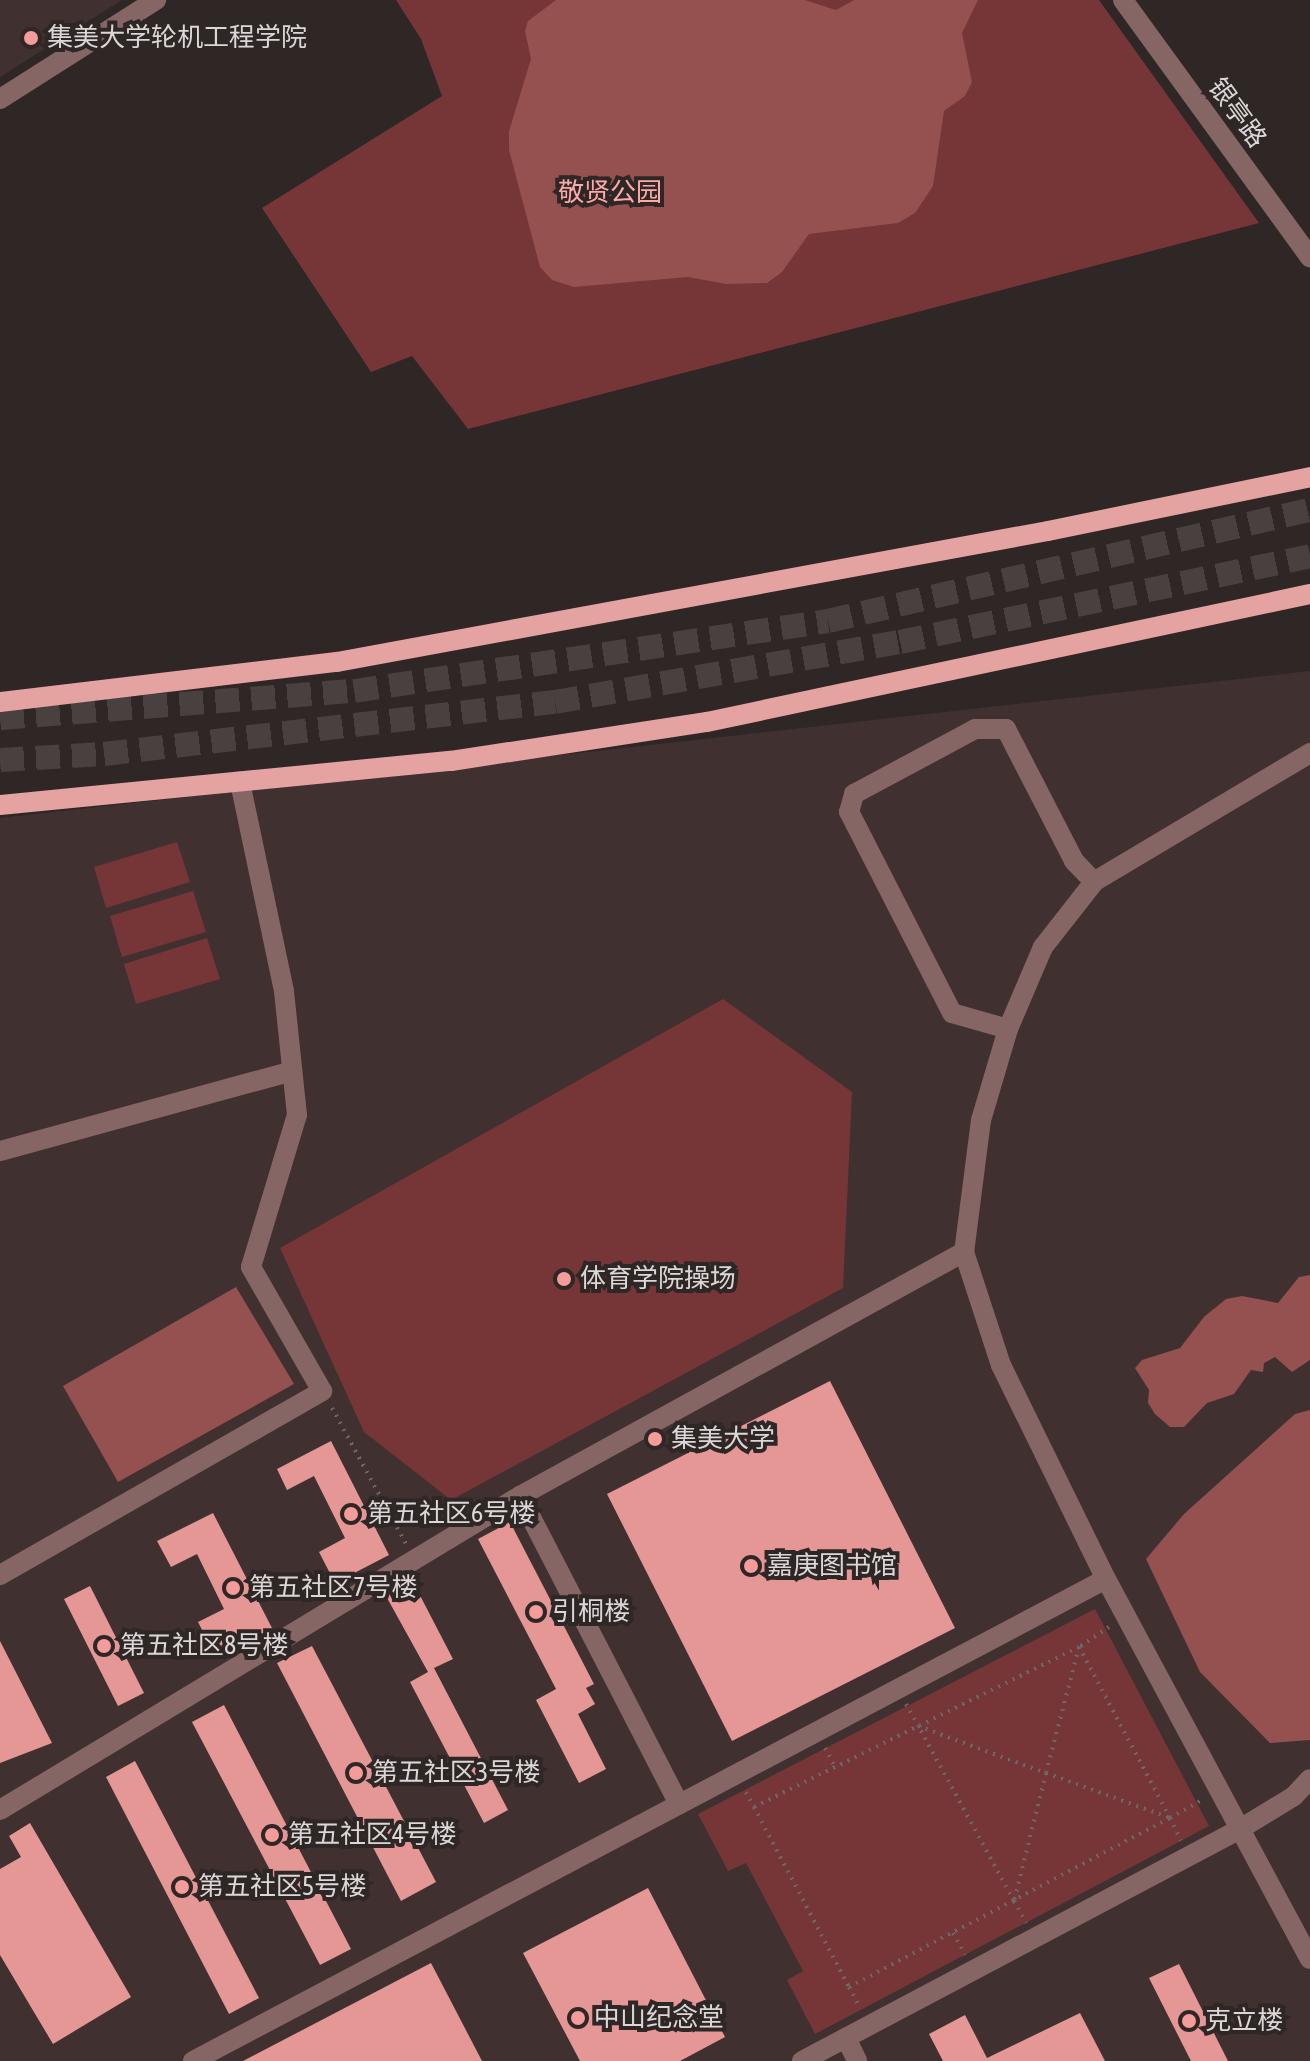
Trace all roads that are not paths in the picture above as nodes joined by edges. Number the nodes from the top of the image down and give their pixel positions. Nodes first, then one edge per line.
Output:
1 (156, 0) edge
2 (1123, 0) edge
3 (0, 99) edge
4 (1310, 257) edge
5 (1310, 477) edge
6 (1310, 594) edge
7 (0, 702) edge
8 (1310, 753) edge
9 (240, 782) junction
10 (0, 805) edge
11 (1094, 882) junction
12 (1008, 1029) junction
13 (292, 1071) junction
14 (0, 1151) edge
15 (964, 1252) junction
16 (520, 1496) junction
17 (0, 1575) edge
18 (1106, 1579) junction
19 (1310, 1779) edge
20 (679, 1804) junction
21 (0, 1810) edge
22 (1240, 1829) junction
23 (1310, 1959) edge
24 (846, 2038) junction
25 (193, 2061) edge
26 (802, 2061) edge
27 (857, 2061) edge

1 - 3 street
2 - 4 street, 银亭路
5 - 7 main road
6 - 9 main road
8 - 11 street
9 - 10 main road
9 - 13 street
11 - 12 street
11 - 12 street
12 - 15 street
13 - 14 street
13 - 17 street
15 - 16 street
15 - 18 street
16 - 20 street
16 - 21 street
18 - 20 street
18 - 22 street
19 - 22 street
20 - 25 street
22 - 23 street
22 - 24 street
24 - 26 street
24 - 27 street

